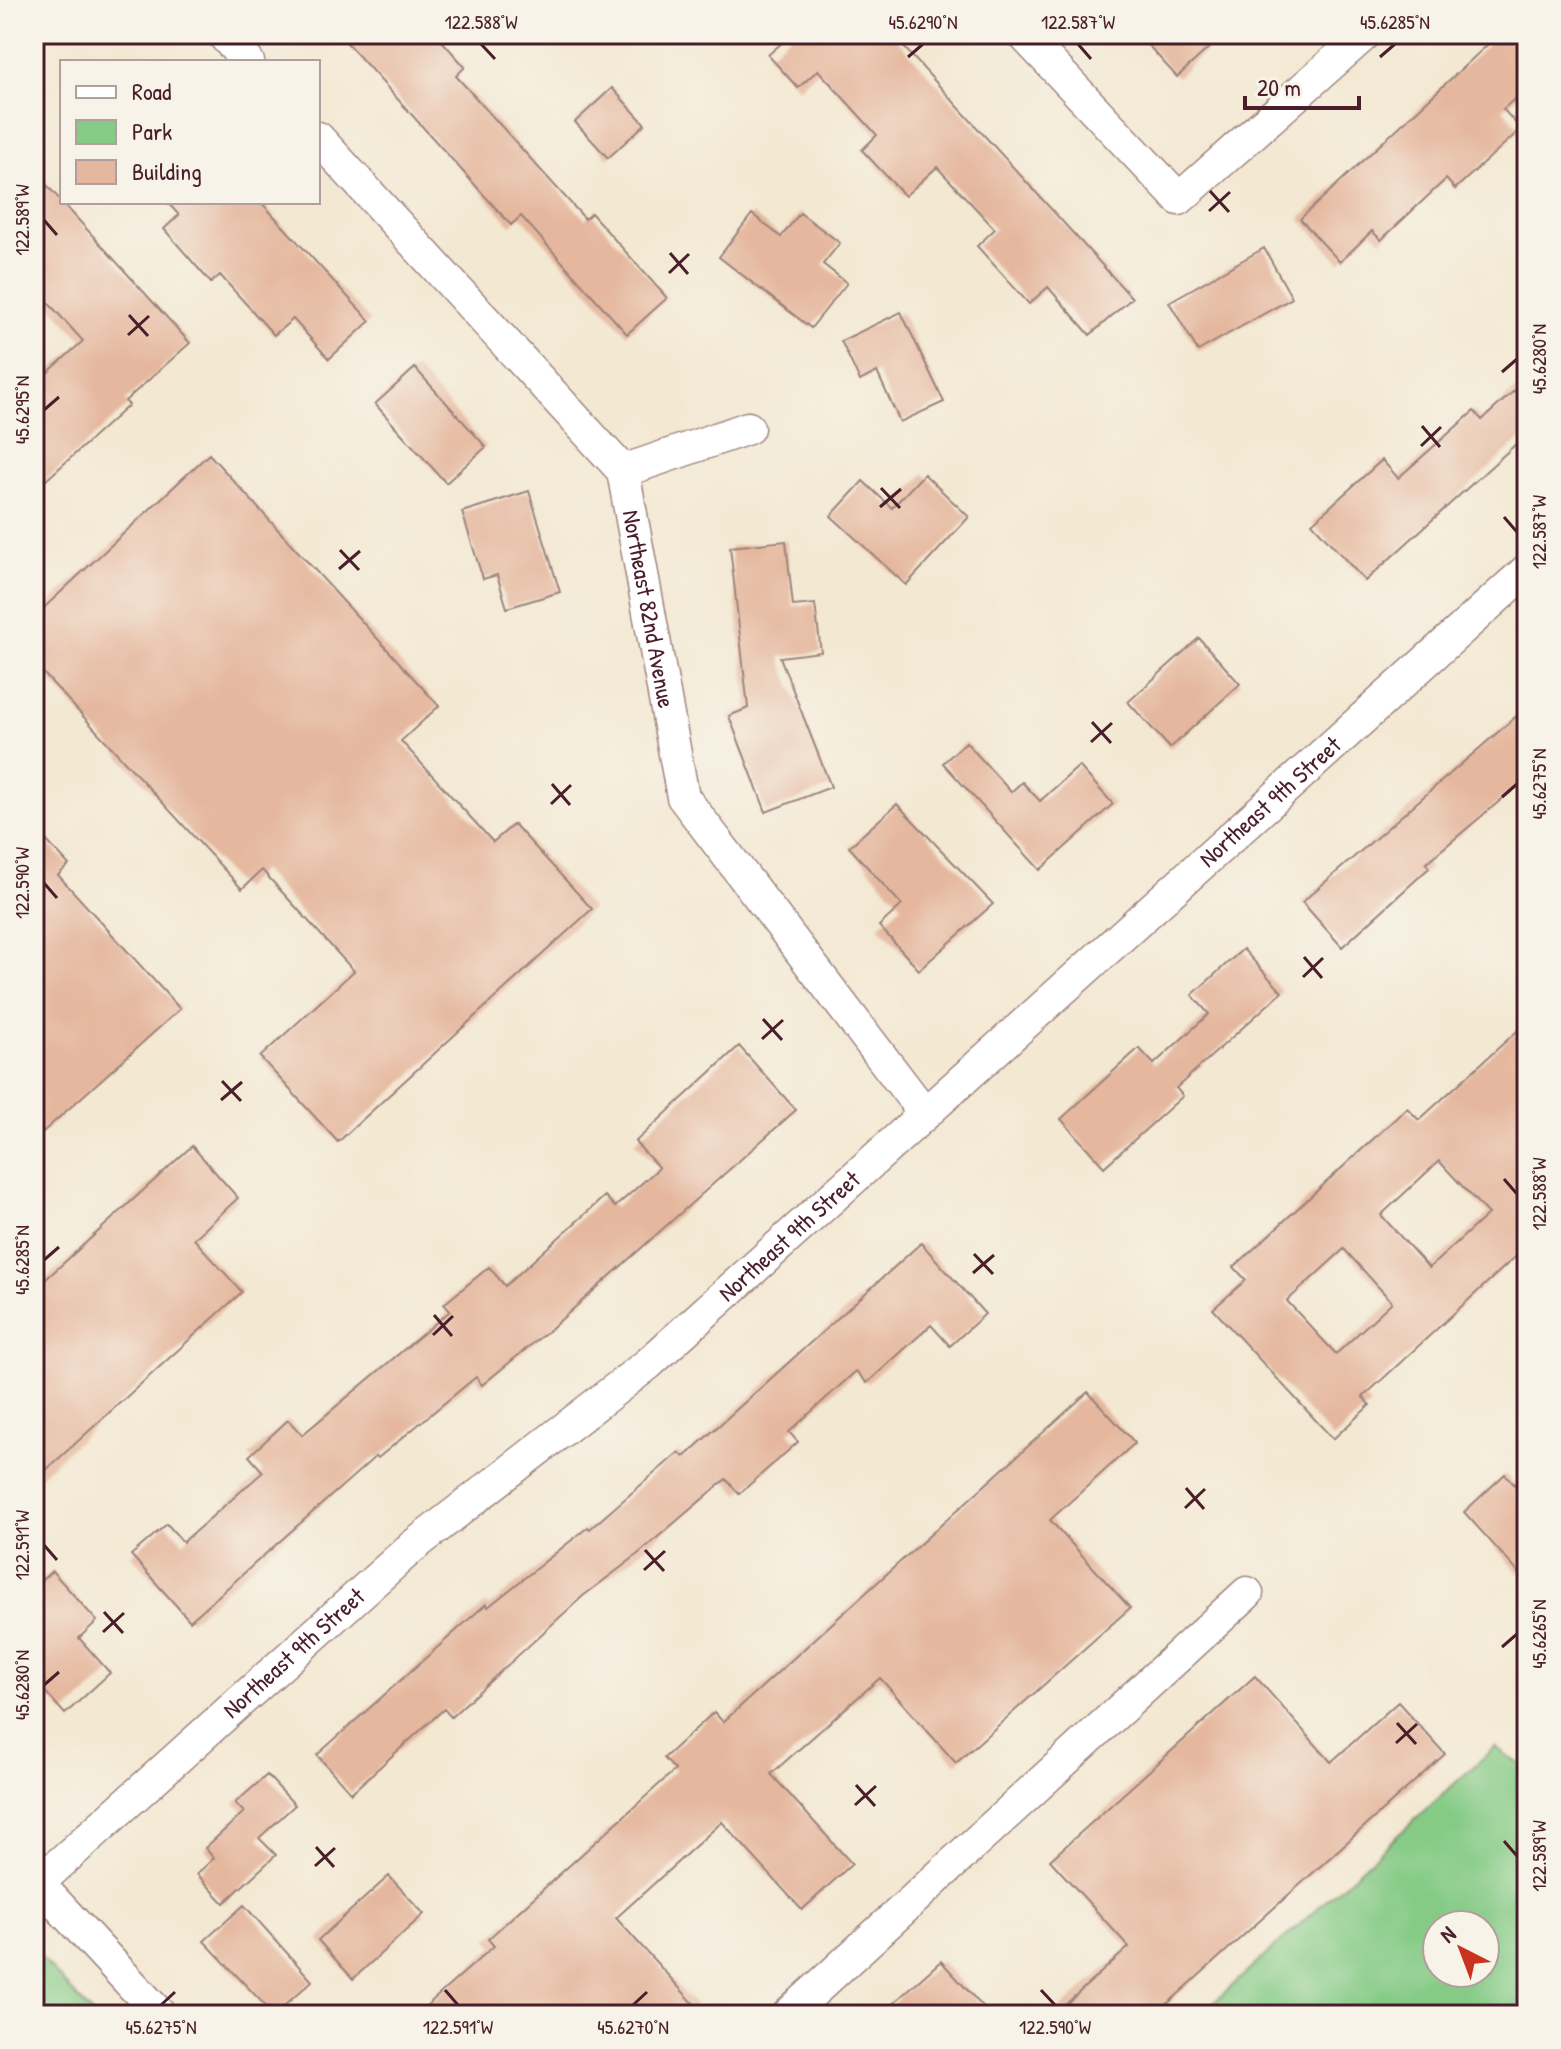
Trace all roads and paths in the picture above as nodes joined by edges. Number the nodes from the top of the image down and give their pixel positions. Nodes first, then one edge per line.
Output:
1 (223, 34) edge
2 (1023, 34) edge
3 (1365, 34) edge
4 (246, 60) edge
5 (320, 140) edge
6 (748, 428) dead end
7 (623, 471) junction
8 (1527, 570) edge
9 (925, 1114) junction
10 (1247, 1593) dead end
11 (36, 1881) edge
12 (160, 2015) edge
13 (788, 2015) edge

1 - 4 street
2 - 3 street
5 - 7 street
6 - 7 street
7 - 9 street, Northeast 82nd Avenue
8 - 9 street, Northeast 9th Street
9 - 11 street, Northeast 9th Street
10 - 13 street
11 - 12 street

